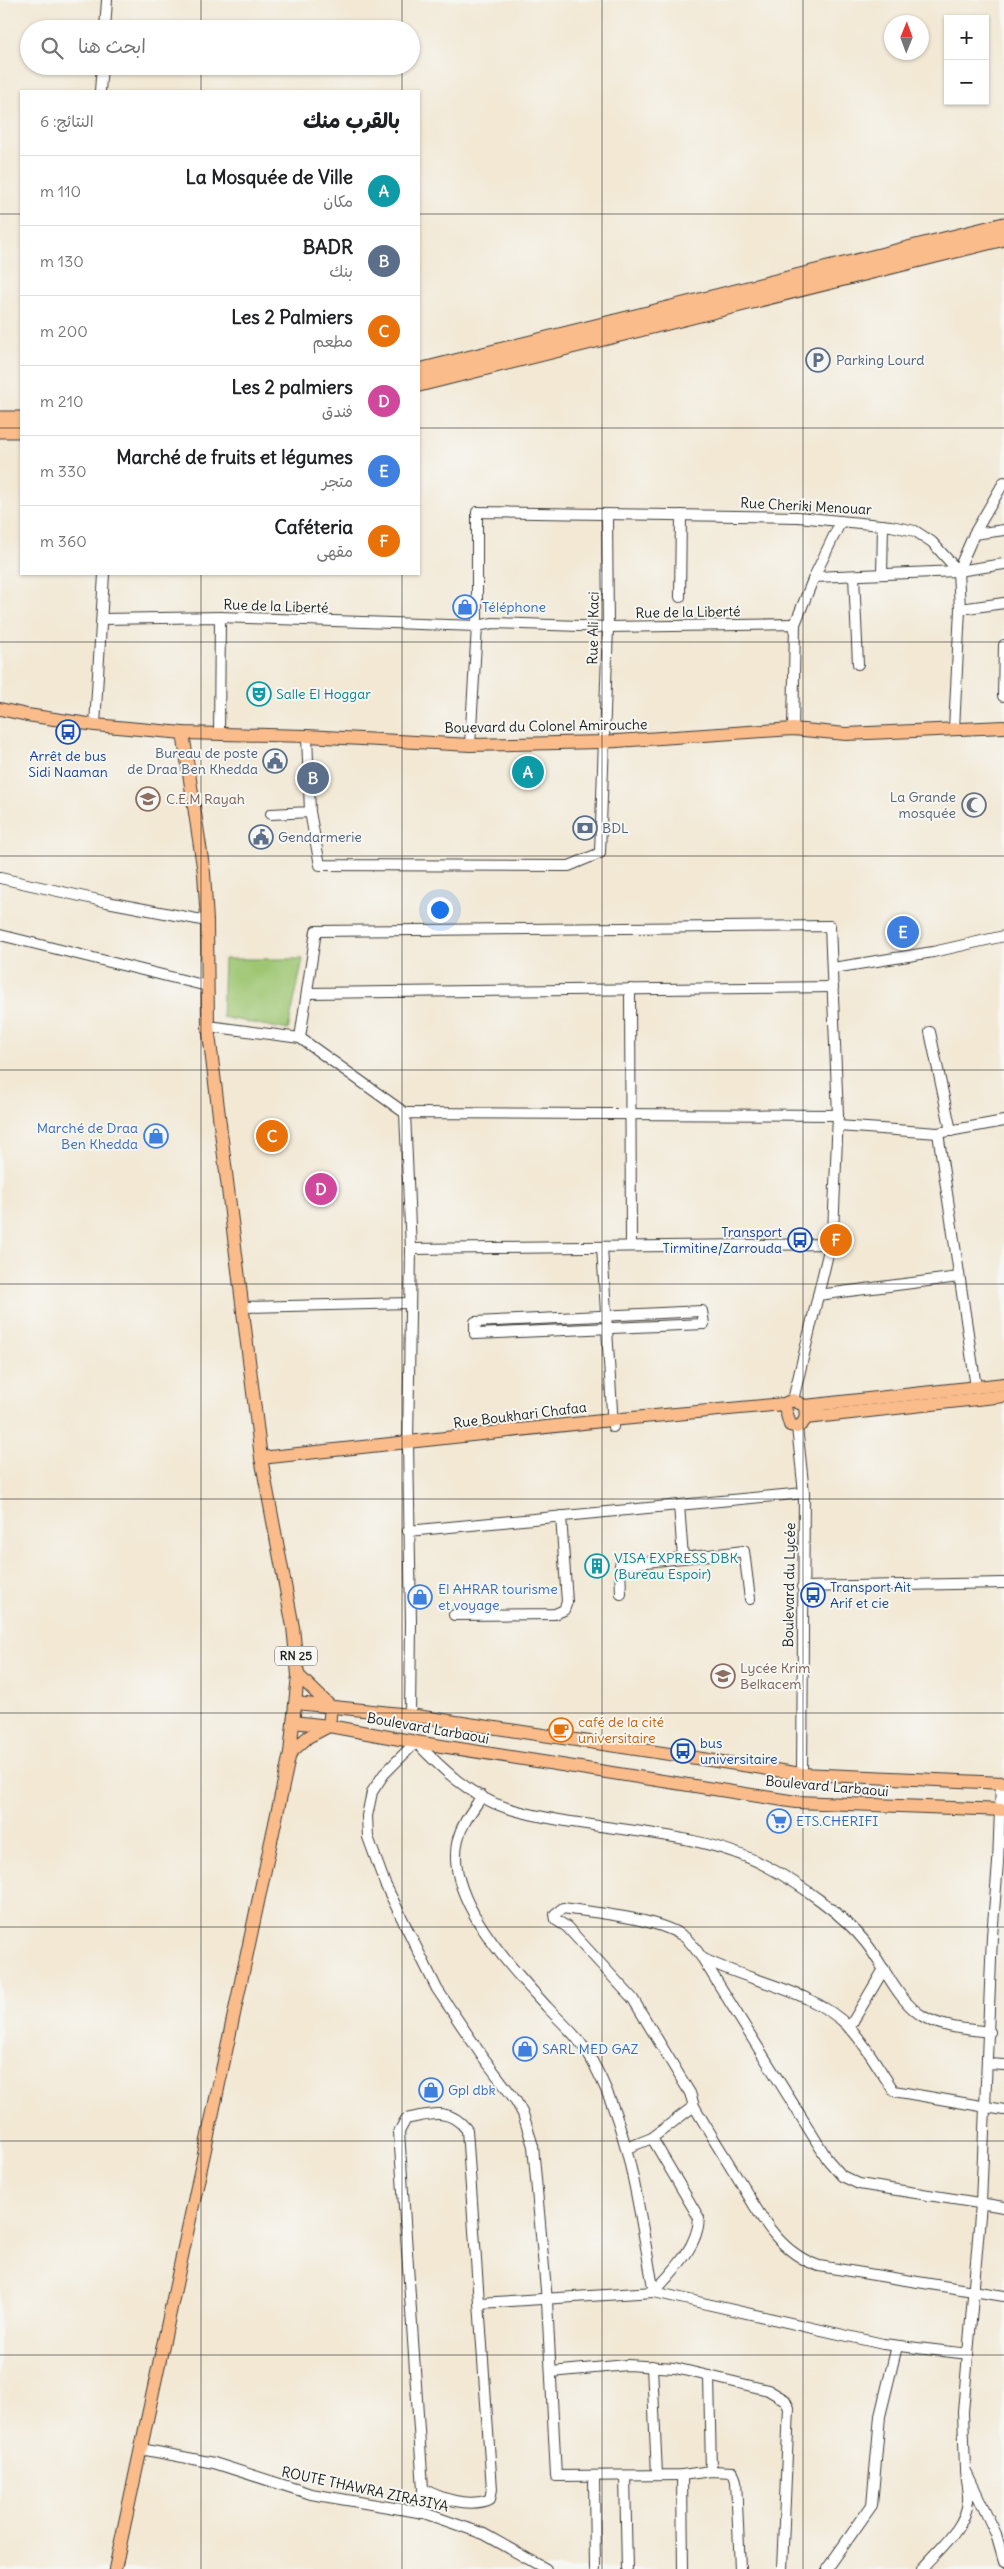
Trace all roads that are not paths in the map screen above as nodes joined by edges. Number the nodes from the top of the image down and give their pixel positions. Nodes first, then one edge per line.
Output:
1 (107, 0) edge
2 (106, 20) edge
3 (101, 75) edge
4 (100, 90) edge
5 (1004, 226) edge
6 (1004, 238) edge
7 (420, 371) edge
8 (420, 384) edge
9 (0, 419) edge
10 (20, 419) edge
11 (0, 430) edge
12 (20, 430) edge
13 (1004, 482) edge
14 (999, 502) edge
15 (607, 514) junction
16 (682, 515) junction
17 (841, 521) junction
18 (882, 525) junction
19 (1004, 530) edge
20 (974, 534) junction
21 (1004, 564) edge
22 (958, 571) junction
23 (882, 574) junction
24 (104, 575) edge
25 (854, 576) junction
26 (814, 577) junction
27 (680, 597) dead end
28 (1004, 603) edge
29 (960, 610) junction
30 (220, 618) junction
31 (103, 619) junction
32 (795, 624) junction
33 (477, 626) junction
34 (608, 627) junction
35 (1004, 645) edge
36 (858, 664) dead end
37 (1003, 696) edge
38 (0, 709) edge
39 (95, 724) junction
40 (1004, 727) edge
41 (793, 729) junction
42 (954, 729) junction
43 (183, 733) junction
44 (219, 734) junction
45 (307, 736) junction
46 (602, 742) junction
47 (470, 745) junction
48 (310, 812) junction
49 (271, 814) dead end
50 (0, 878) edge
51 (207, 921) junction
52 (0, 935) edge
53 (1004, 936) edge
54 (833, 968) junction
55 (207, 986) junction
56 (833, 987) junction
57 (630, 989) junction
58 (307, 993) junction
59 (208, 1026) junction
60 (930, 1032) dead end
61 (300, 1038) junction
62 (405, 1113) junction
63 (630, 1114) junction
64 (838, 1115) junction
65 (1004, 1121) edge
66 (838, 1126) junction
67 (951, 1131) junction
68 (938, 1133) junction
69 (830, 1244) junction
70 (631, 1246) junction
71 (602, 1247) junction
72 (411, 1249) junction
73 (959, 1277) junction
74 (818, 1295) junction
75 (410, 1303) junction
76 (243, 1307) junction
77 (605, 1316) junction
78 (606, 1328) junction
79 (1004, 1384) edge
80 (976, 1387) junction
81 (1004, 1396) edge
82 (787, 1405) junction
83 (803, 1417) junction
84 (612, 1424) junction
85 (408, 1448) junction
86 (262, 1462) junction
87 (804, 1493) junction
88 (678, 1505) junction
89 (561, 1516) junction
90 (408, 1531) junction
91 (683, 1558) junction
92 (1004, 1583) edge
93 (802, 1587) junction
94 (621, 1594) dead end
95 (750, 1599) dead end
96 (454, 1615) dead end
97 (298, 1675) junction
98 (296, 1704) junction
99 (331, 1707) junction
100 (410, 1715) junction
101 (293, 1722) junction
102 (329, 1726) junction
103 (416, 1742) junction
104 (290, 1753) junction
105 (404, 1755) junction
106 (430, 1756) junction
107 (802, 1774) junction
108 (1002, 1783) edge
109 (482, 1796) junction
110 (1002, 1810) edge
111 (1001, 1863) edge
112 (1000, 1903) edge
113 (703, 1959) junction
114 (884, 1969) junction
115 (849, 2028) junction
116 (990, 2032) junction
117 (988, 2064) junction
118 (1004, 2065) edge
119 (694, 2106) junction
120 (984, 2107) junction
121 (1004, 2110) edge
122 (652, 2138) junction
123 (627, 2148) junction
124 (981, 2204) junction
125 (1004, 2207) edge
126 (975, 2291) junction
127 (654, 2292) junction
128 (1004, 2296) edge
129 (548, 2301) junction
130 (480, 2303) junction
131 (897, 2346) junction
132 (969, 2354) junction
133 (652, 2366) junction
134 (552, 2372) junction
135 (709, 2376) junction
136 (141, 2449) junction
137 (965, 2469) junction
138 (711, 2471) junction
139 (657, 2475) junction
140 (682, 2475) junction
141 (594, 2476) junction
142 (625, 2476) junction
143 (423, 2489) junction
144 (421, 2513) junction
145 (1004, 2562) edge
146 (115, 2569) edge
147 (546, 2569) edge
148 (595, 2569) edge
149 (627, 2569) edge
150 (683, 2569) edge
151 (740, 2569) edge
152 (782, 2569) edge
153 (827, 2569) edge
154 (922, 2569) edge

1 - 2 street
3 - 4 street
5 - 7 highway
6 - 8 highway
9 - 10 highway
11 - 12 highway
13 - 14 street
14 - 20 street
15 - 16 street, Rue Cheriki Menouar
15 - 33 street, Rue Cheriki Menouar
15 - 34 street, Rue Ali Kaci
16 - 17 street, Rue Cheriki Menouar
16 - 27 street
17 - 18 street, Rue Cheriki Menouar
17 - 26 street
18 - 22 street, Rue Cheriki Menouar
18 - 23 street
19 - 20 street
20 - 22 street
21 - 22 street
22 - 23 street
22 - 29 street
23 - 25 street
24 - 31 street
25 - 26 street
25 - 36 street
26 - 32 street
28 - 29 street
29 - 42 street
30 - 31 street, Rue de la Liberté
30 - 33 street, Rue de la Liberté
30 - 44 street
31 - 39 street
32 - 34 street, Rue de la Liberté
32 - 41 street
33 - 34 street, Rue de la Liberté
33 - 47 street
34 - 46 street, Rue Ali Kaci
35 - 37 street
38 - 39 main road, Bouevard du Colonel Amirouche
39 - 43 main road, Bouevard du Colonel Amirouche
40 - 42 main road, Bouevard du Colonel Amirouche
41 - 42 main road, Bouevard du Colonel Amirouche
41 - 46 main road, Bouevard du Colonel Amirouche
43 - 44 main road, Bouevard du Colonel Amirouche
43 - 51 main road, RN 25
44 - 45 main road, Bouevard du Colonel Amirouche
45 - 47 main road, Bouevard du Colonel Amirouche
45 - 48 street
46 - 47 main road, Bouevard du Colonel Amirouche
46 - 48 street, Rue Ali Kaci
48 - 49 street
50 - 51 street
51 - 55 main road, RN 25
52 - 55 street
53 - 54 street
54 - 56 street
54 - 58 street
55 - 59 main road, RN 25
56 - 57 street
56 - 64 street
57 - 58 street
57 - 63 street
58 - 61 street
59 - 61 street
59 - 76 main road, RN 25
60 - 67 street
61 - 62 street
62 - 63 street
62 - 72 street
63 - 64 street
63 - 70 street
64 - 66 street
65 - 67 street
66 - 68 street
66 - 69 street
67 - 68 street
68 - 73 street
69 - 70 street
69 - 74 street
70 - 71 street
71 - 72 street
71 - 77 street
72 - 75 street
73 - 74 street
73 - 80 street
74 - 82 street
75 - 76 street
75 - 85 street
76 - 86 main road, RN 25
77 - 78 street
77 - 78 street
77 - 78 street
78 - 84 street
79 - 80 main road
80 - 83 main road
81 - 83 main road
82 - 83 main road
82 - 83 main road
82 - 84 main road, Rue Boukhari Chafaa
83 - 87 street, Boulevard du Lycée
84 - 85 main road, Rue Boukhari Chafaa
85 - 86 main road, Rue Boukhari Chafaa
85 - 90 street
86 - 97 main road, RN 25
87 - 88 street
87 - 93 street, Boulevard du Lycée
88 - 89 street
88 - 91 street
89 - 90 street
89 - 96 street
90 - 100 street
91 - 94 street
91 - 95 street
92 - 93 street
93 - 107 street, Boulevard du Lycée
97 - 98 main road, RN 25
97 - 99 main road
98 - 99 main road, Boulevard Larbaoui
98 - 101 main road, RN 25
99 - 100 main road, Boulevard Larbaoui
99 - 102 main road
100 - 107 main road, Boulevard Larbaoui
101 - 102 main road, Boulevard Larbaoui
101 - 104 main road, RN 25
102 - 103 main road, Boulevard Larbaoui
102 - 104 main road
103 - 105 street
103 - 106 street
103 - 110 main road, Boulevard Larbaoui
104 - 136 main road, RN 25
105 - 106 street
105 - 129 street
106 - 109 street
107 - 108 main road, Boulevard Larbaoui
108 - 110 street
109 - 114 street
109 - 123 street
110 - 111 street
111 - 112 street
112 - 116 street
113 - 115 street
113 - 119 street
113 - 124 street
114 - 115 street
114 - 116 street
115 - 120 street
116 - 117 street
117 - 118 street
117 - 120 street
119 - 122 street
119 - 126 street
120 - 121 street
120 - 124 street
122 - 123 street
122 - 127 street
123 - 127 street
124 - 125 street
124 - 126 street
126 - 128 street
126 - 132 street
127 - 129 street
127 - 131 street
129 - 130 street
129 - 134 street
130 - 143 street
130 - 143 street
131 - 132 street
131 - 153 street
132 - 137 street
133 - 134 street
133 - 135 street
133 - 139 street
134 - 141 street
135 - 138 street
135 - 152 street
136 - 144 street, ROUTE THAWRA ZIRA3IYA
136 - 146 main road, RN 25
137 - 145 street
137 - 154 street
138 - 140 street
138 - 151 street
139 - 140 street
139 - 142 street
140 - 150 street
141 - 142 street
141 - 148 street
142 - 149 street
143 - 144 street
144 - 147 street, ROUTE THAWRA ZIRA3IYA

